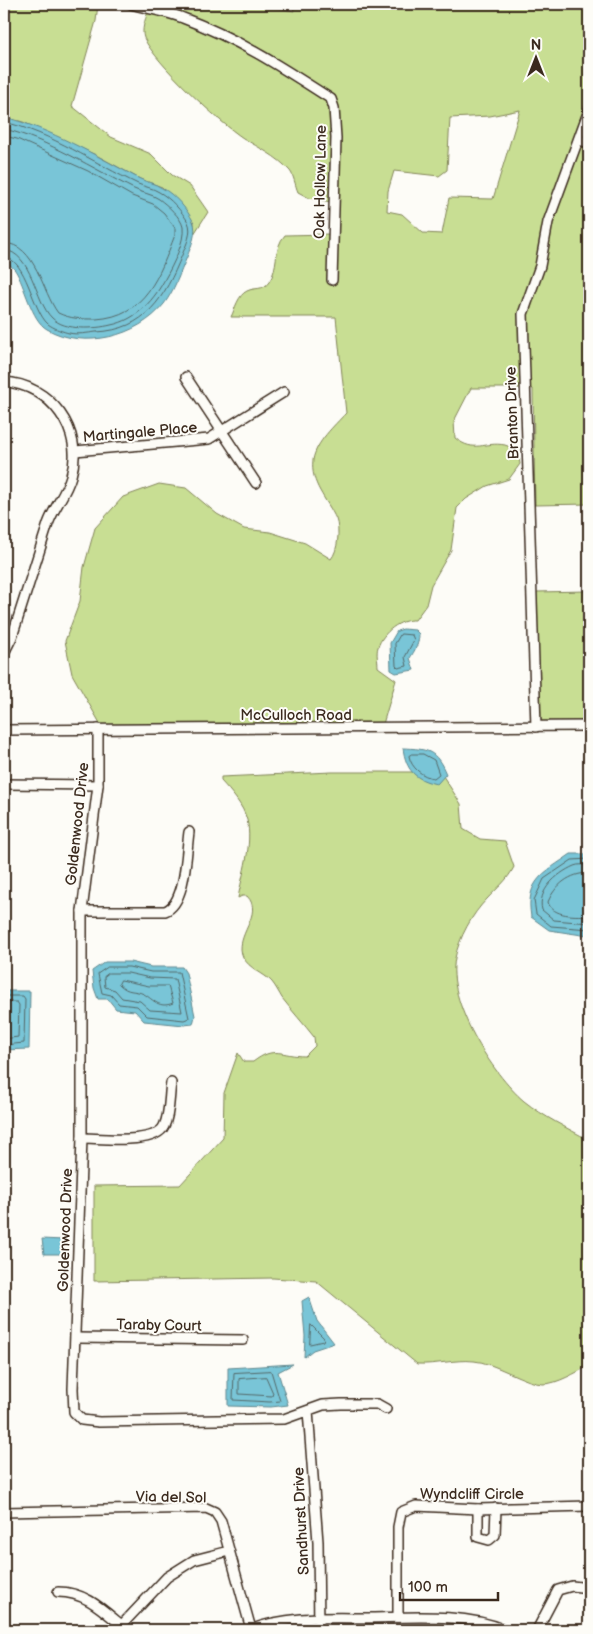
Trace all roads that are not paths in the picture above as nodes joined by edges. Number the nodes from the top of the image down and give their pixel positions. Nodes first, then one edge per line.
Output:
1 (131, 4) edge
2 (589, 110) edge
3 (579, 140) junction
4 (589, 143) edge
5 (332, 280) dead end
6 (186, 377) dead end
7 (4, 382) edge
8 (284, 392) dead end
9 (223, 432) junction
10 (75, 451) junction
11 (256, 483) dead end
12 (4, 653) edge
13 (589, 726) edge
14 (536, 727) junction
15 (98, 729) junction
16 (4, 730) edge
17 (4, 784) edge
18 (98, 784) junction
19 (189, 832) dead end
20 (82, 911) junction
21 (171, 1083) dead end
22 (82, 1138) junction
23 (76, 1338) junction
24 (243, 1340) dead end
25 (386, 1409) dead end
26 (308, 1411) junction
27 (589, 1506) edge
28 (496, 1508) junction
29 (478, 1509) junction
30 (4, 1512) edge
31 (229, 1551) junction
32 (589, 1588) edge
33 (58, 1592) dead end
34 (318, 1618) junction
35 (398, 1618) junction
36 (119, 1627) edge
37 (251, 1630) edge
38 (319, 1630) edge
39 (506, 1630) edge
40 (537, 1630) edge

1 - 5 street, Oak Hollow Lane
2 - 3 street, Branton Drive
3 - 4 street
3 - 14 street, Branton Drive
6 - 9 street
7 - 10 street
8 - 9 street, Martingale Place
9 - 10 street, Martingale Place
9 - 11 street
10 - 12 street
13 - 14 street, McCulloch Road
14 - 15 street, McCulloch Road
15 - 16 street, McCulloch Road
15 - 18 street, Goldenwood Drive
17 - 18 street
18 - 20 street, Goldenwood Drive
19 - 20 street
20 - 22 street, Goldenwood Drive
21 - 22 street
22 - 23 street, Goldenwood Drive
23 - 24 street, Taraby Court
23 - 26 street, Goldenwood Drive
25 - 26 street, Goldenwood Drive
26 - 34 street, Sandhurst Drive
27 - 28 street, Wyndcliff Circle
28 - 29 street, Wyndcliff Circle
28 - 29 street
29 - 35 street, Wyndcliff Circle
30 - 31 street, Via del Sol
31 - 36 street
31 - 37 street, Via del Sol
32 - 40 street
33 - 36 street
34 - 35 street
34 - 37 street
34 - 38 street, Sandhurst Drive
35 - 39 street

